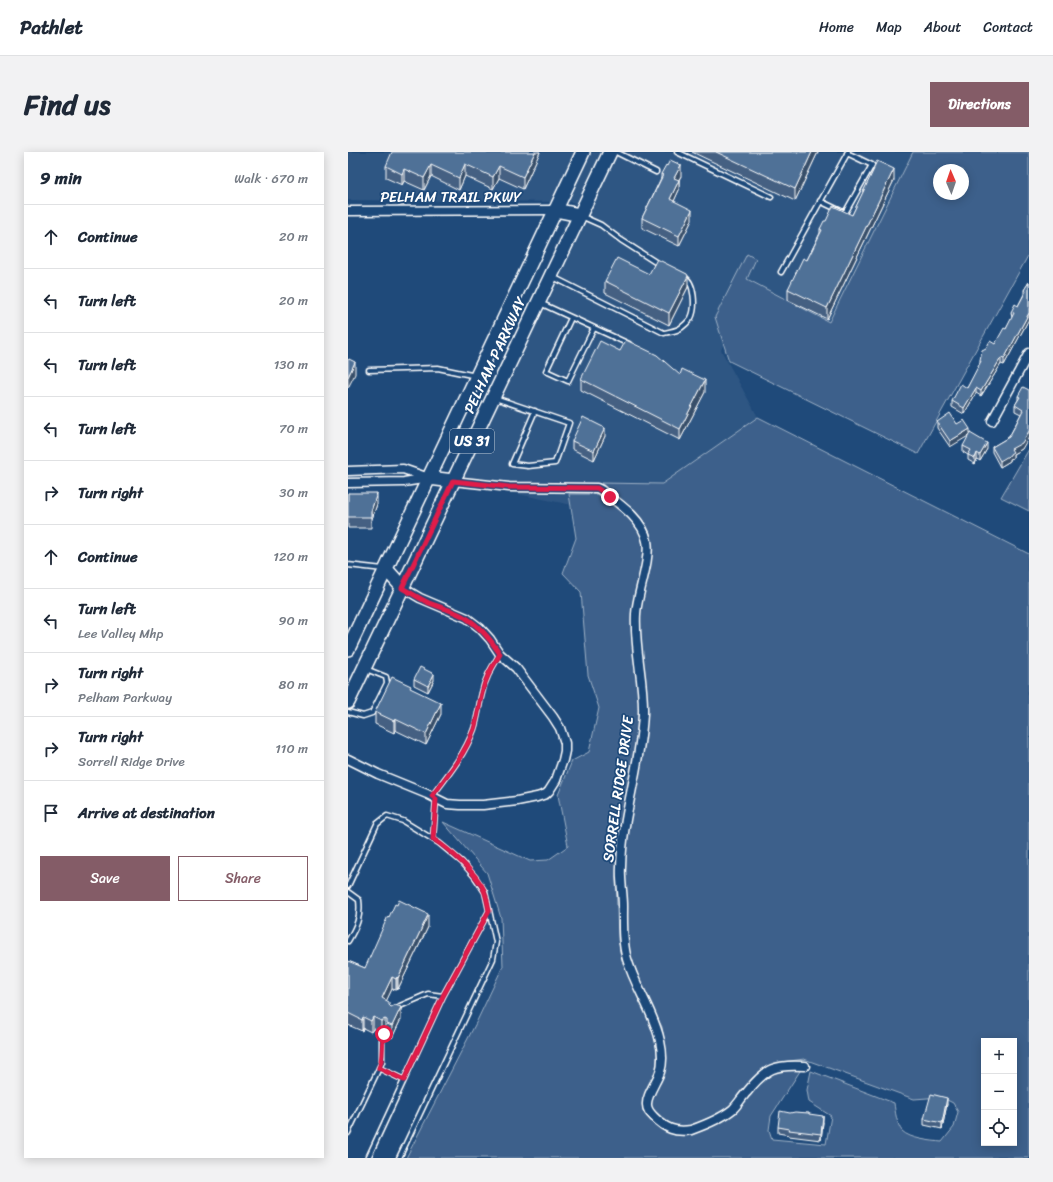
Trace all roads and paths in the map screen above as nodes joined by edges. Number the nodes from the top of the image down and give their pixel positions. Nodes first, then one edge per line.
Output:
1 (583, 152) edge
2 (610, 152) edge
3 (616, 152) edge
4 (677, 152) edge
5 (847, 153) edge
6 (656, 172) dead end
7 (771, 197) dead end
8 (820, 200) junction
9 (555, 210) junction
10 (348, 211) edge
11 (580, 215) junction
12 (667, 268) edge
13 (781, 272) dead end
14 (681, 275) edge
15 (551, 276) junction
16 (538, 302) junction
17 (571, 318) junction
18 (594, 328) junction
19 (636, 347) edge
20 (1029, 353) edge
21 (369, 370) dead end
22 (477, 376) junction
23 (493, 397) junction
24 (535, 411) junction
25 (992, 421) dead end
26 (348, 471) edge
27 (429, 478) junction
28 (453, 481) junction
29 (348, 483) edge
30 (348, 565) edge
31 (386, 569) junction
32 (402, 588) junction
33 (348, 649) edge
34 (500, 654) junction
35 (364, 668) junction
36 (348, 702) edge
37 (348, 712) edge
38 (348, 760) edge
39 (434, 798) junction
40 (433, 839) junction
41 (348, 886) edge
42 (348, 892) edge
43 (489, 911) junction
44 (348, 941) edge
45 (443, 996) junction
46 (392, 1015) edge
47 (384, 1034) dead end
48 (805, 1066) dead end
49 (379, 1068) junction
50 (404, 1080) junction
51 (348, 1133) edge
52 (368, 1158) edge
53 (399, 1158) edge

1 - 9 main road, PELHAM PARKWAY / US 31
2 - 11 main road, PELHAM PARKWAY / US 31
3 - 6 lane
4 - 7 lane
5 - 8 lane
5 - 8 lane
8 - 13 lane
9 - 10 street, PELHAM TRAIL PKWY
9 - 11 main road
9 - 22 main road, PELHAM PARKWAY / US 31
11 - 12 lane
11 - 15 main road, PELHAM PARKWAY / US 31
14 - 15 lane
15 - 16 main road, PELHAM PARKWAY / US 31
16 - 17 lane
16 - 23 main road, PELHAM PARKWAY / US 31
17 - 18 lane
17 - 18 lane
18 - 19 lane
20 - 25 street
21 - 22 lane
22 - 27 main road, PELHAM PARKWAY / US 31
23 - 24 lane
23 - 28 main road, PELHAM PARKWAY / US 31
24 - 24 lane
26 - 27 street
27 - 28 main road
27 - 29 street
27 - 31 main road, PELHAM PARKWAY / US 31
28 - 32 main road, PELHAM PARKWAY / US 31
28 - 48 street, SORRELL RIDGE DRIVE
30 - 31 lane
31 - 32 main road
31 - 33 main road, PELHAM PARKWAY / US 31
32 - 34 street
32 - 35 main road, PELHAM PARKWAY / US 31
34 - 39 lane
34 - 39 street
35 - 36 main road, PELHAM PARKWAY / US 31
35 - 37 lane
38 - 39 street
39 - 40 lane
40 - 41 lane
40 - 43 lane
42 - 44 lane
43 - 45 lane
43 - 53 lane
45 - 46 lane
45 - 50 lane
47 - 49 lane
49 - 50 lane
49 - 51 lane
50 - 52 lane

